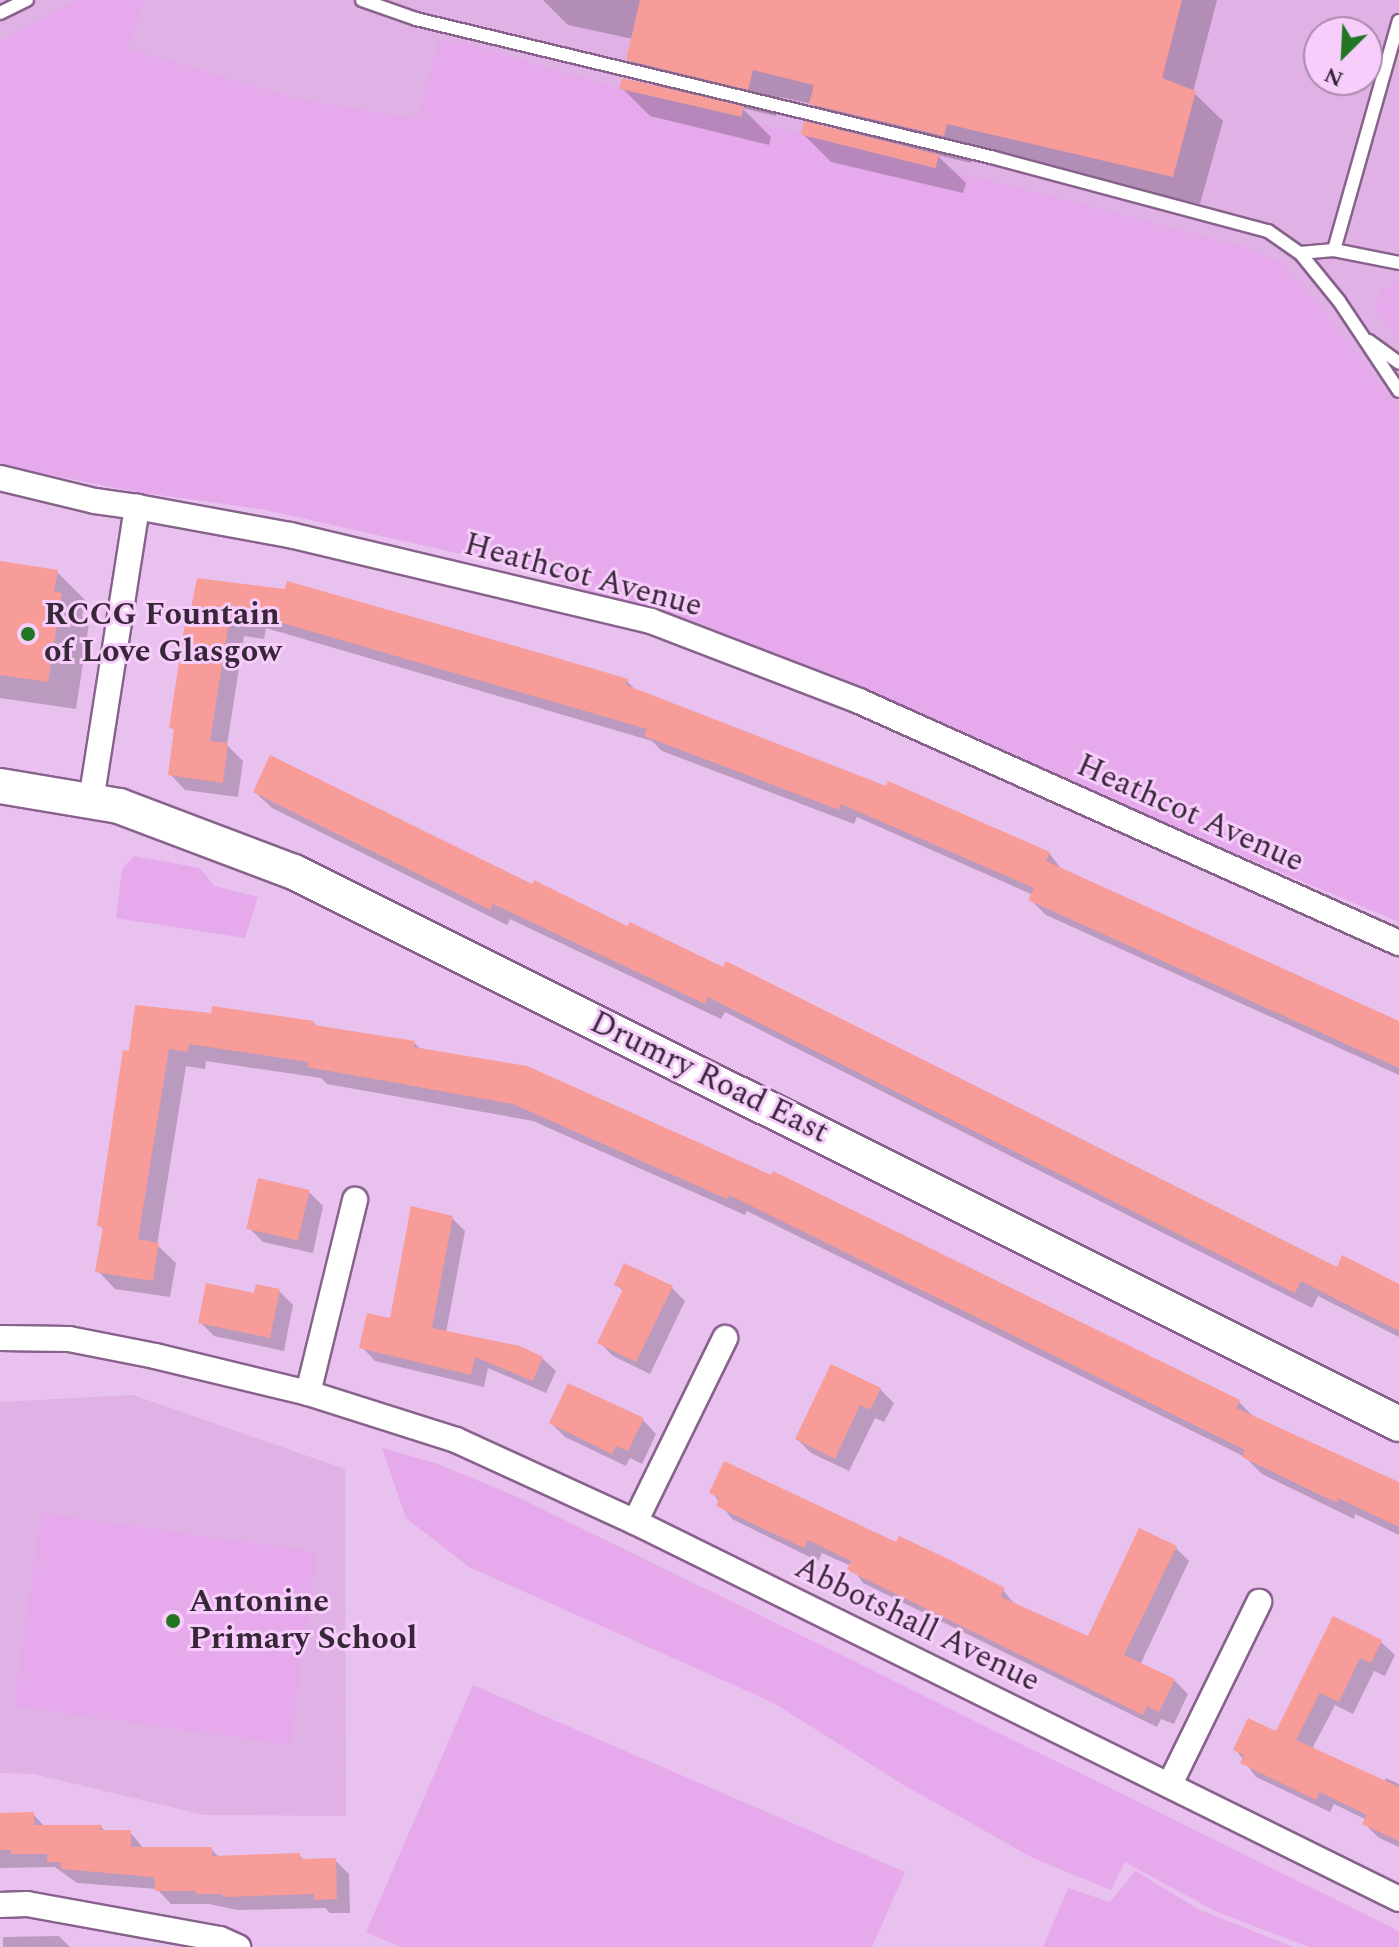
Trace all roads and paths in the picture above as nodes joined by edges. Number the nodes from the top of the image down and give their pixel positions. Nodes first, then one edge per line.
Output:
1 (27, 0) edge
2 (362, 0) edge
3 (0, 13) edge
4 (1399, 21) edge
5 (1334, 250) junction
6 (1300, 253) junction
7 (1399, 263) edge
8 (1367, 339) junction
9 (1399, 363) edge
10 (1399, 391) edge
11 (0, 478) edge
12 (137, 507) junction
13 (0, 786) edge
14 (91, 801) junction
15 (1399, 943) edge
16 (355, 1200) dead end
17 (0, 1338) edge
18 (725, 1338) dead end
19 (308, 1393) junction
20 (1399, 1424) edge
21 (635, 1522) junction
22 (1259, 1602) dead end
23 (1170, 1784) junction
24 (1399, 1899) edge
25 (0, 1905) edge
26 (238, 1947) edge

1 - 3 lane
2 - 6 lane
4 - 5 lane
5 - 6 lane
5 - 7 lane
6 - 8 lane
8 - 9 lane
8 - 10 lane
11 - 12 street, Heathcot Avenue
12 - 14 street
12 - 15 street, Heathcot Avenue
13 - 14 street, Drumry Road East
14 - 20 street, Drumry Road East
16 - 19 street
17 - 19 street, Abbotshall Avenue
18 - 21 street
19 - 21 street, Abbotshall Avenue
21 - 23 street, Abbotshall Avenue
22 - 23 street
23 - 24 street, Abbotshall Avenue
25 - 26 street

